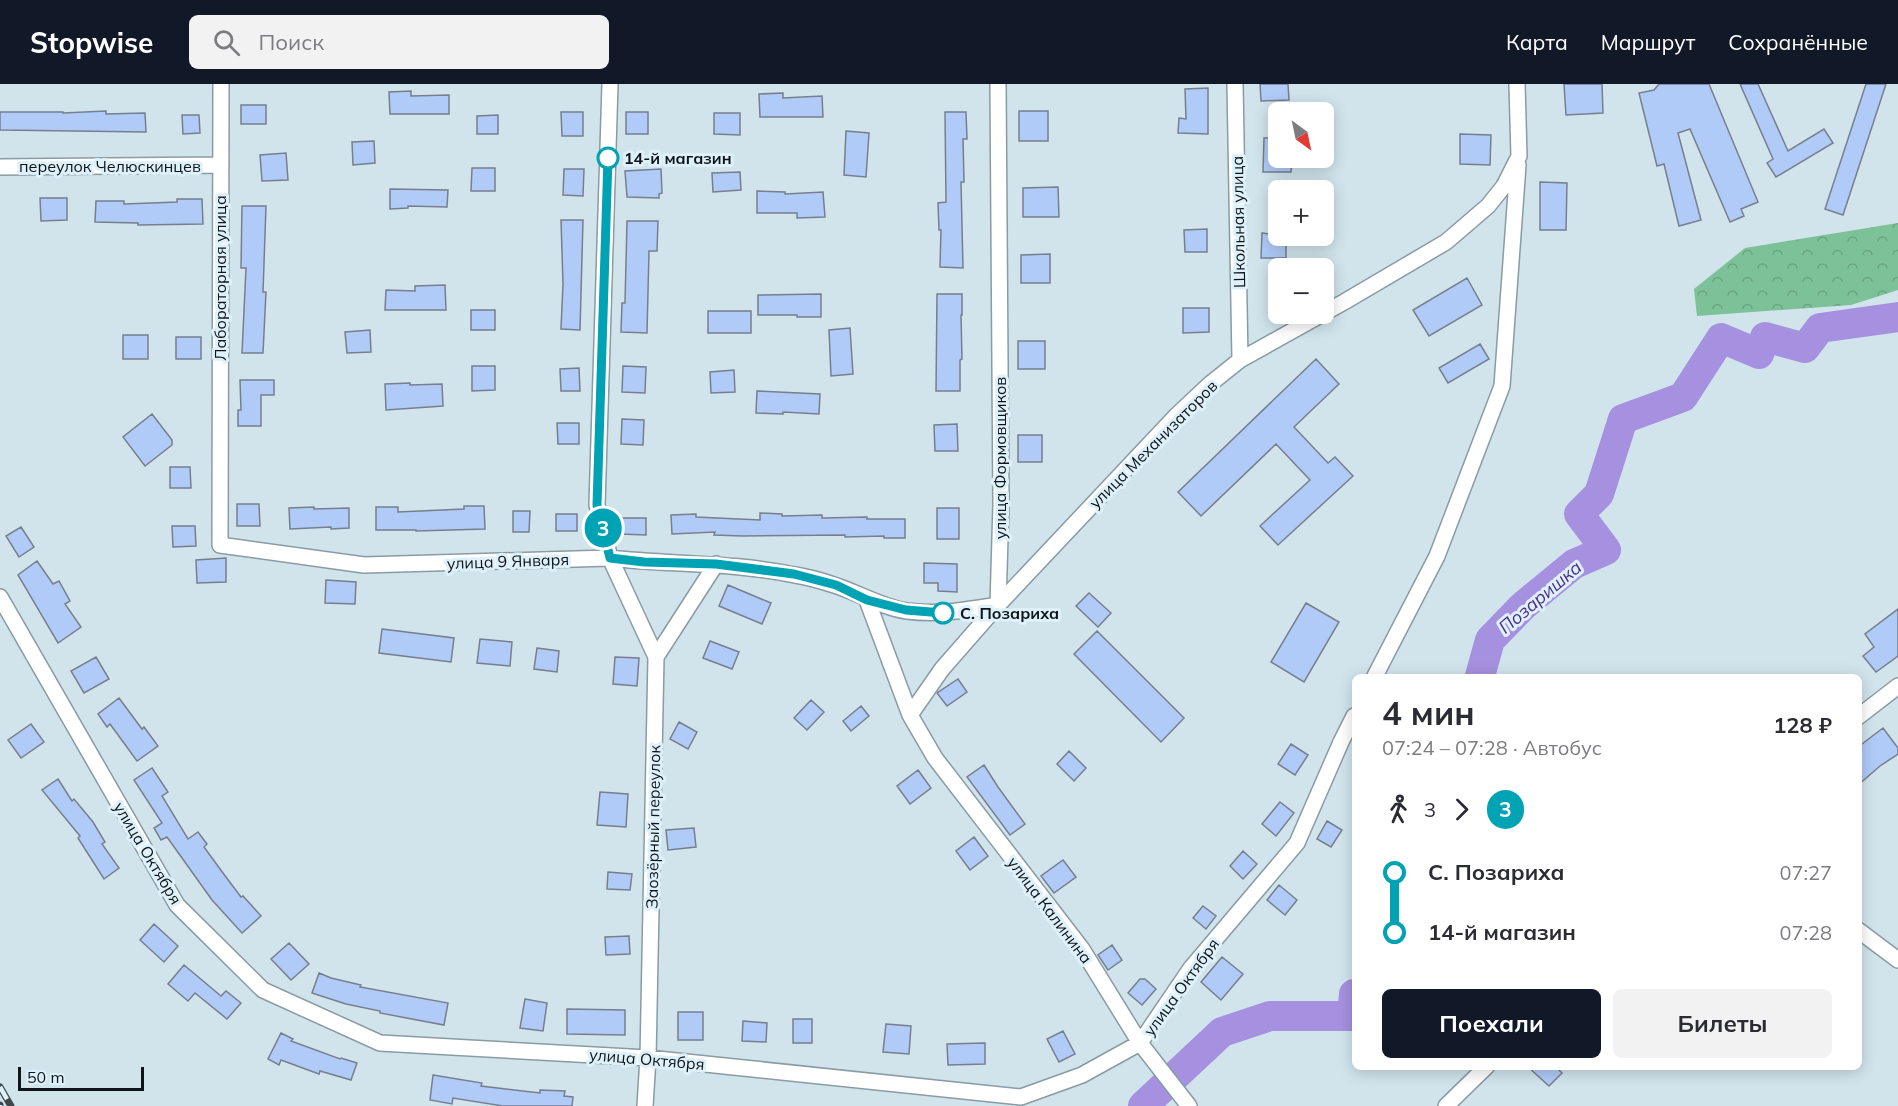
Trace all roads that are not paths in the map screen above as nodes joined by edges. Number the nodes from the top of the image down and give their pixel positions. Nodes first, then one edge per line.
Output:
1 (220, 84) edge
2 (610, 84) edge
3 (998, 84) edge
4 (1235, 84) edge
5 (1517, 84) edge
6 (1519, 156) junction
7 (219, 165) junction
8 (0, 167) edge
9 (1240, 360) junction
10 (220, 545) joint
11 (610, 558) junction
12 (716, 564) junction
13 (0, 597) edge
14 (867, 600) junction
15 (998, 605) junction
16 (656, 657) junction
17 (1376, 674) edge
18 (1898, 686) edge
19 (1862, 714) edge
20 (910, 715) junction
21 (1352, 720) edge
22 (1862, 933) edge
23 (1898, 960) edge
24 (1140, 1042) junction
25 (648, 1058) junction
26 (1483, 1070) edge
27 (645, 1106) edge
28 (1189, 1106) edge
29 (1446, 1106) edge

1 - 7 street, Лабораторная улица
2 - 11 street, Заозёрный переулок
3 - 15 street, улица Формовщиков
4 - 9 street, Школьная улица
5 - 6 street, улица Механизаторов
6 - 9 street, улица Механизаторов
6 - 17 street
7 - 8 street, переулок Челюскинцев
7 - 10 street, Лабораторная улица
9 - 15 street, улица Механизаторов
10 - 11 street, улица 9 Января
11 - 12 street, улица 9 Января
11 - 16 street, Заозёрный переулок
12 - 14 street, улица 9 Января
12 - 16 street
13 - 25 street, улица Октября
14 - 15 street, улица 9 Января
14 - 20 street, улица Калинина
15 - 20 street, улица Механизаторов
16 - 25 street, Заозёрный переулок
18 - 19 street
20 - 24 street, улица Калинина
21 - 24 street, улица Октября
22 - 23 street
24 - 25 street, улица Октября
24 - 28 street, улица Калинина
25 - 27 street, Заозёрный переулок
26 - 29 street

